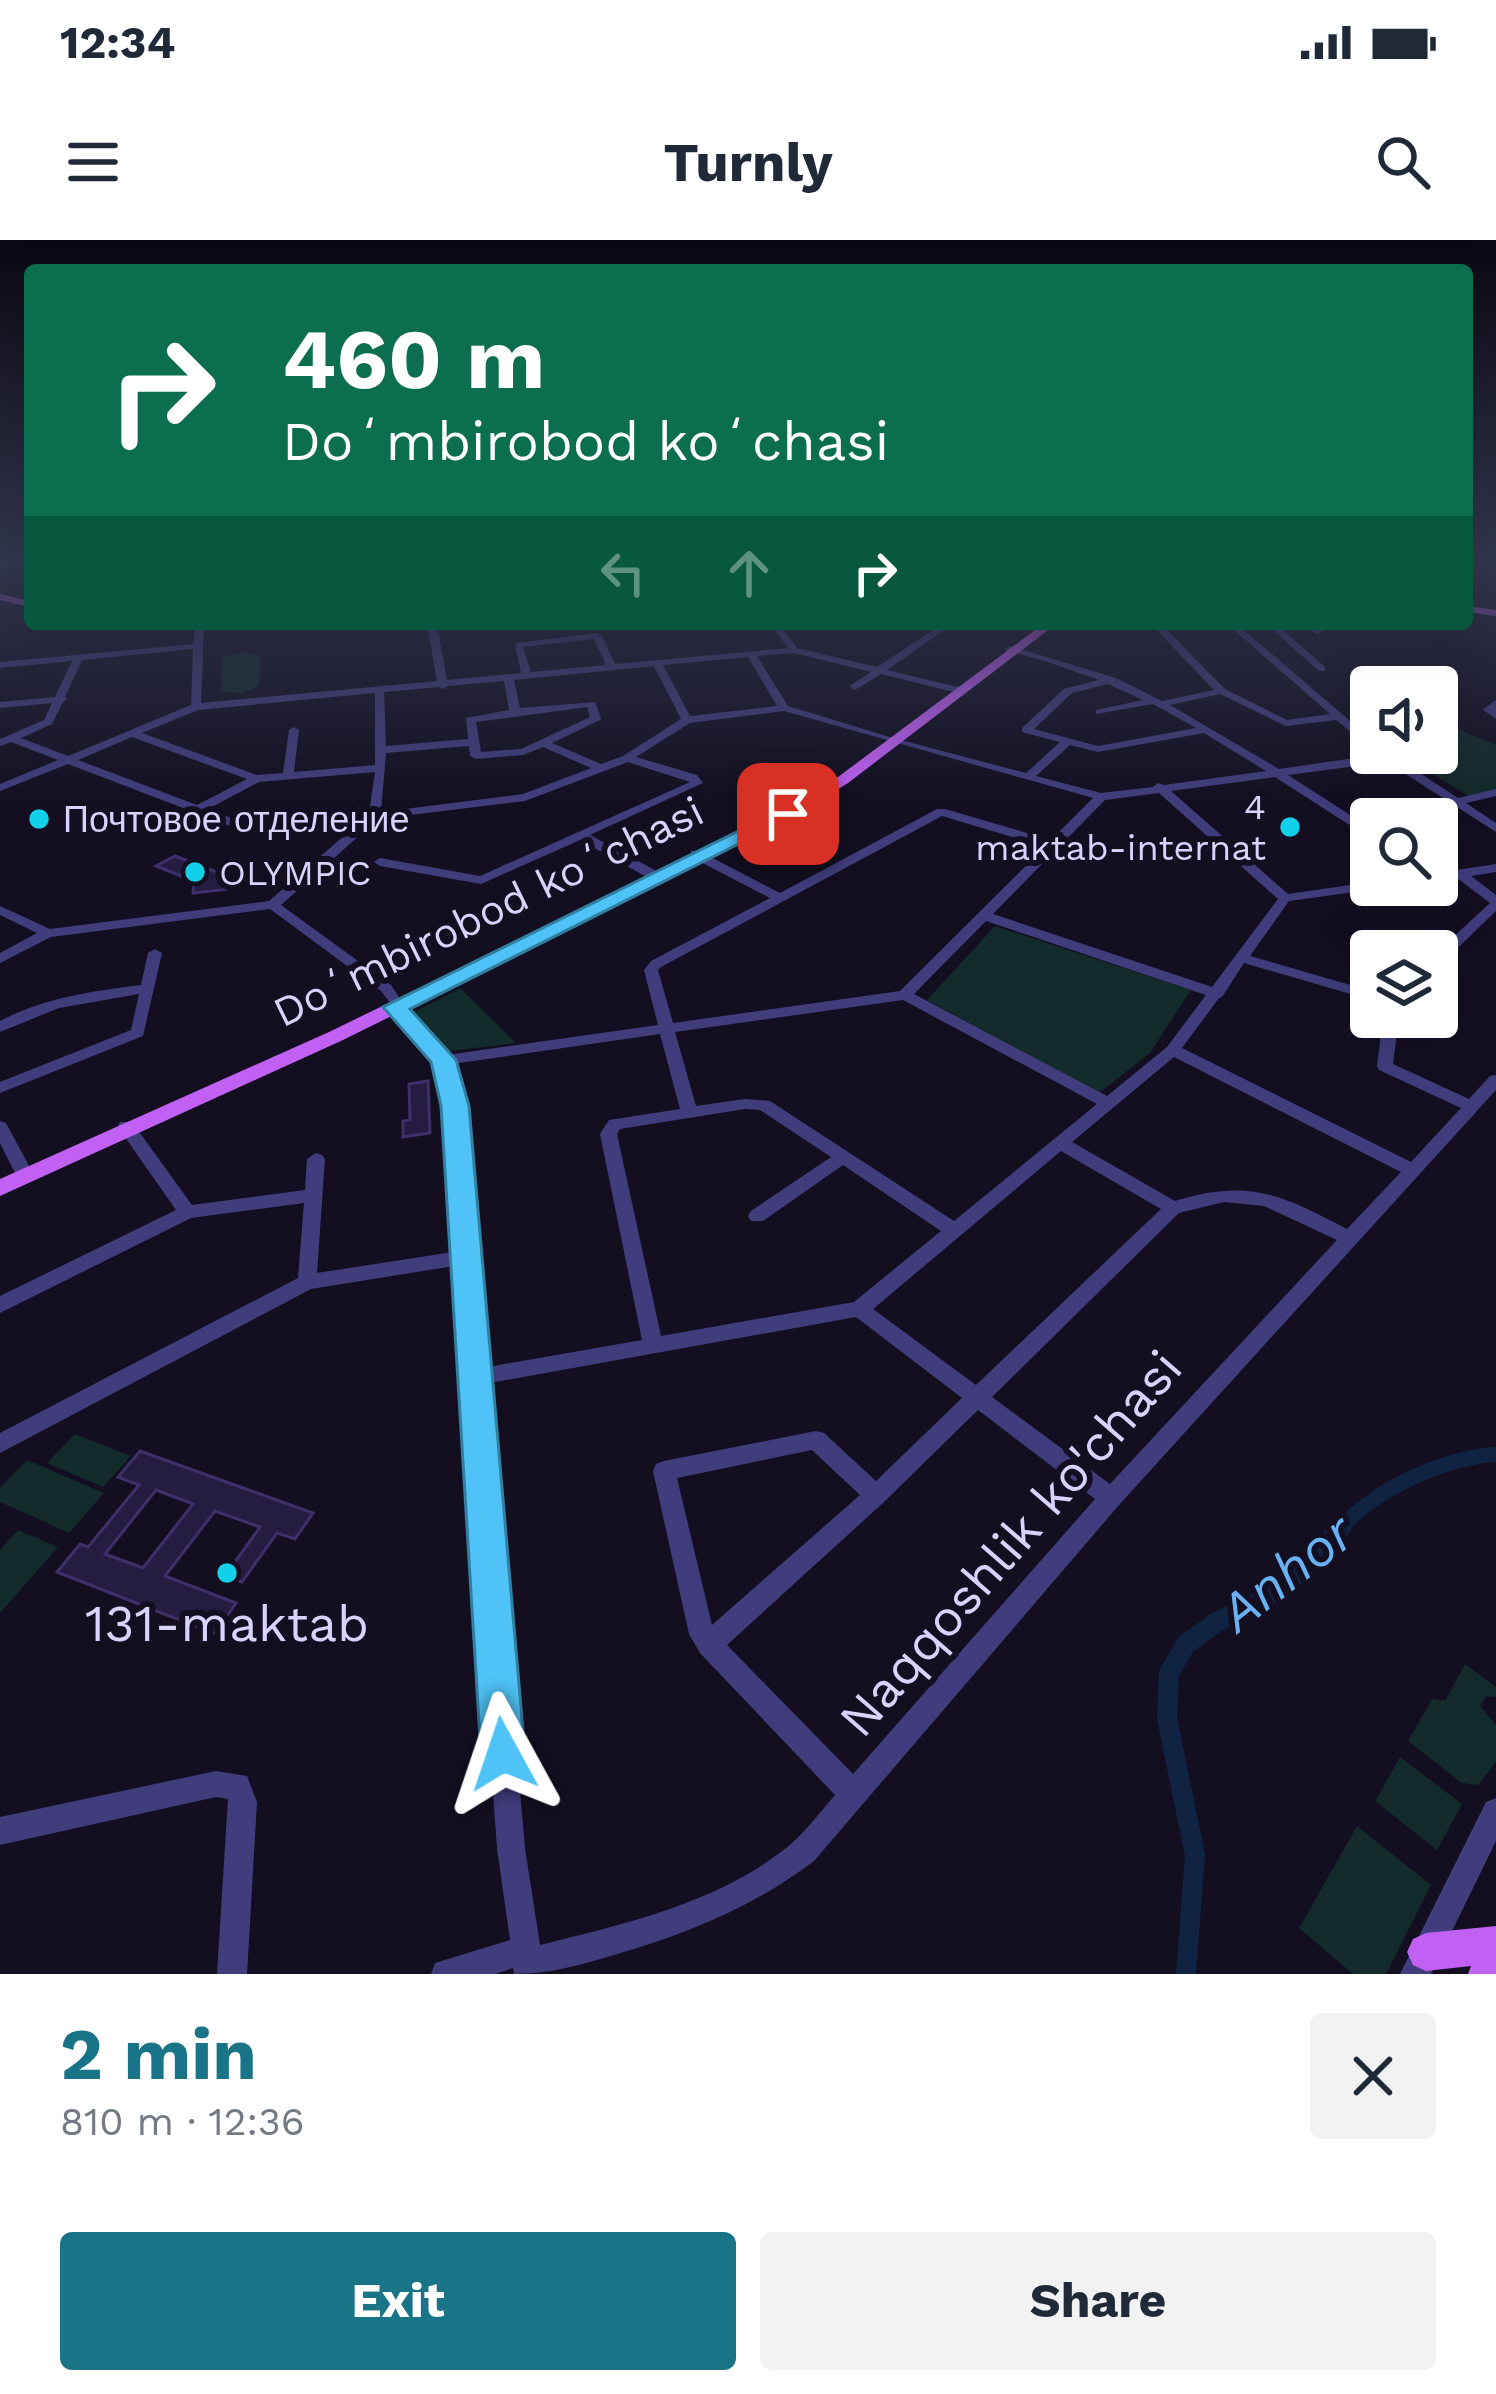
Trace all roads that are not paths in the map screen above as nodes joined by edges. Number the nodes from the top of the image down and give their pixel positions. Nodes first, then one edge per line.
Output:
1 (198, 640) edge
2 (435, 640) edge
3 (556, 640) edge
4 (599, 640) edge
5 (787, 640) edge
6 (924, 640) edge
7 (1024, 640) edge
8 (1172, 640) edge
9 (1249, 640) edge
10 (1289, 640) edge
11 (197, 646) junction
12 (794, 650) junction
13 (1013, 650) junction
14 (751, 655) junction
15 (78, 658) junction
16 (0, 665) edge
17 (658, 665) junction
18 (613, 669) junction
19 (1322, 670) dead end
20 (878, 671) junction
21 (527, 677) junction
22 (509, 679) junction
23 (1112, 680) junction
24 (443, 686) junction
25 (855, 687) dead end
26 (958, 690) junction
27 (1222, 691) junction
28 (380, 693) junction
29 (62, 699) junction
30 (1158, 702) junction
31 (0, 705) edge
32 (196, 707) junction
33 (784, 708) junction
34 (515, 712) junction
35 (1100, 712) dead end
36 (1334, 717) junction
37 (686, 720) junction
38 (1207, 729) junction
39 (1350, 729) edge
40 (294, 730) dead end
41 (131, 733) junction
42 (892, 740) junction
43 (6, 741) edge
44 (473, 742) junction
45 (1067, 742) junction
46 (546, 744) junction
47 (382, 750) junction
48 (627, 758) junction
49 (66, 760) junction
50 (1350, 762) edge
51 (381, 768) junction
52 (604, 769) junction
53 (1277, 773) junction
54 (1413, 774) edge
55 (288, 776) junction
56 (1028, 777) junction
57 (256, 778) junction
58 (1158, 786) junction
59 (0, 788) edge
60 (1496, 792) edge
61 (1101, 797) junction
62 (1450, 798) edge
63 (1458, 802) edge
64 (1458, 803) edge
65 (197, 810) junction
66 (375, 813) junction
67 (1350, 819) edge
68 (1496, 828) edge
69 (582, 836) junction
70 (1053, 845) junction
71 (698, 855) junction
72 (380, 862) dead end
73 (1496, 868) edge
74 (1460, 874) joint
75 (654, 876) junction
76 (1350, 889) edge
77 (778, 897) junction
78 (1285, 898) junction
79 (1496, 903) edge
80 (273, 905) junction
81 (0, 910) edge
82 (986, 916) junction
83 (48, 933) junction
84 (1458, 940) edge
85 (155, 953) dead end
86 (1243, 958) junction
87 (0, 959) edge
88 (148, 989) junction
89 (1350, 990) edge
90 (1217, 994) junction
91 (905, 995) junction
92 (395, 1001) junction
93 (0, 1028) edge
94 (666, 1028) junction
95 (1388, 1038) edge
96 (1173, 1050) junction
97 (443, 1060) junction
98 (1496, 1080) edge
99 (0, 1088) edge
100 (1109, 1104) junction
101 (1471, 1106) junction
102 (689, 1112) junction
103 (0, 1127) edge
104 (128, 1129) junction
105 (1060, 1143) junction
106 (842, 1157) junction
107 (316, 1160) dead end
108 (1415, 1172) junction
109 (24, 1174) junction
110 (0, 1184) edge
111 (314, 1195) junction
112 (1173, 1208) junction
113 (188, 1211) junction
114 (757, 1216) dead end
115 (954, 1230) junction
116 (1350, 1239) junction
117 (463, 1258) junction
118 (307, 1282) junction
119 (0, 1305) edge
120 (859, 1309) junction
121 (653, 1344) junction
122 (472, 1378) junction
123 (978, 1396) junction
124 (0, 1444) edge
125 (876, 1495) junction
126 (1111, 1498) junction
127 (709, 1644) junction
128 (853, 1794) junction
129 (1496, 1812) edge
130 (0, 1831) edge
131 (1496, 1945) edge
132 (1496, 1955) edge
133 (527, 1963) edge
134 (1421, 1963) edge
135 (232, 1974) edge
136 (446, 1974) edge
137 (1487, 1974) edge

1 - 11 street
2 - 24 street
3 - 21 street
4 - 18 street
5 - 12 street
6 - 20 street
7 - 13 main road, Doʻmbirobod koʻchasi
8 - 27 street
9 - 36 street
10 - 19 street
11 - 15 street
11 - 32 street
12 - 14 street
12 - 20 street
13 - 23 street
13 - 26 main road, Doʻmbirobod koʻchasi
14 - 17 street
14 - 33 street
15 - 16 street
15 - 29 street
17 - 18 street
17 - 37 street
18 - 21 street
20 - 25 street
20 - 26 street
21 - 22 street
22 - 24 street
22 - 34 street
23 - 30 street
23 - 45 street
24 - 28 street
26 - 42 main road, Doʻmbirobod koʻchasi
27 - 30 street
27 - 36 street
28 - 32 street
28 - 47 street
29 - 31 street
29 - 43 street
30 - 35 street
30 - 38 street
32 - 41 street
33 - 37 street
33 - 42 street
34 - 44 street
34 - 46 street
36 - 39 street
37 - 48 street
38 - 45 street
38 - 53 street
40 - 55 street
41 - 49 street
41 - 57 street
42 - 56 street
42 - 71 main road, Doʻmbirobod koʻchasi
43 - 49 street
44 - 46 street
44 - 47 street
45 - 56 street
46 - 52 street
47 - 51 street
48 - 52 street
48 - 69 street
49 - 59 street
49 - 65 street
50 - 53 street
51 - 55 street
51 - 66 street
52 - 66 street
53 - 58 street
53 - 67 street
54 - 62 street
55 - 57 street
56 - 61 street
57 - 65 street
58 - 61 street
58 - 78 street
60 - 63 street
61 - 70 street
64 - 68 street
65 - 66 street
66 - 80 street
69 - 72 street
69 - 75 street
70 - 77 street
70 - 82 street
71 - 75 main road, Doʻmbirobod koʻchasi
71 - 77 street
73 - 74 street
74 - 79 street
75 - 92 main road, Doʻmbirobod koʻchasi
76 - 78 street
77 - 94 street
78 - 86 street
79 - 84 street
80 - 83 street
80 - 92 street
81 - 83 street
82 - 90 street
82 - 91 street
83 - 87 street
85 - 88 street
86 - 89 street
86 - 90 street
88 - 93 street
88 - 99 street
90 - 96 street
91 - 94 street
91 - 100 street
92 - 97 street
92 - 104 main road, Doʻmbirobod koʻchasi
94 - 97 street
94 - 102 street
95 - 101 street
96 - 100 street
96 - 108 street
97 - 117 street
98 - 101 street, Naqqoshlik ko'chasi
100 - 105 street
101 - 108 street, Naqqoshlik ko'chasi
102 - 106 street
102 - 121 street
103 - 109 street
104 - 109 main road, Doʻmbirobod koʻchasi
104 - 113 street
105 - 112 street
105 - 115 street
106 - 114 street
106 - 115 street
107 - 111 street
108 - 116 street, Naqqoshlik ko'chasi
109 - 110 main road, Doʻmbirobod koʻchasi
111 - 113 street
111 - 118 street
112 - 116 street
112 - 123 street
113 - 119 street
115 - 120 street
116 - 126 street, Naqqoshlik ko'chasi
117 - 118 street
117 - 122 street
118 - 124 street
120 - 121 street
120 - 123 street
121 - 122 street
122 - 133 street
123 - 125 street
123 - 126 street
125 - 127 street
125 - 127 street
126 - 128 street, Naqqoshlik ko'chasi
127 - 128 street
128 - 133 street, Naqqoshlik ko'chasi
129 - 134 street
130 - 135 street
131 - 134 main road
132 - 137 main road
133 - 136 street, Naqqoshlik ko'chasi

